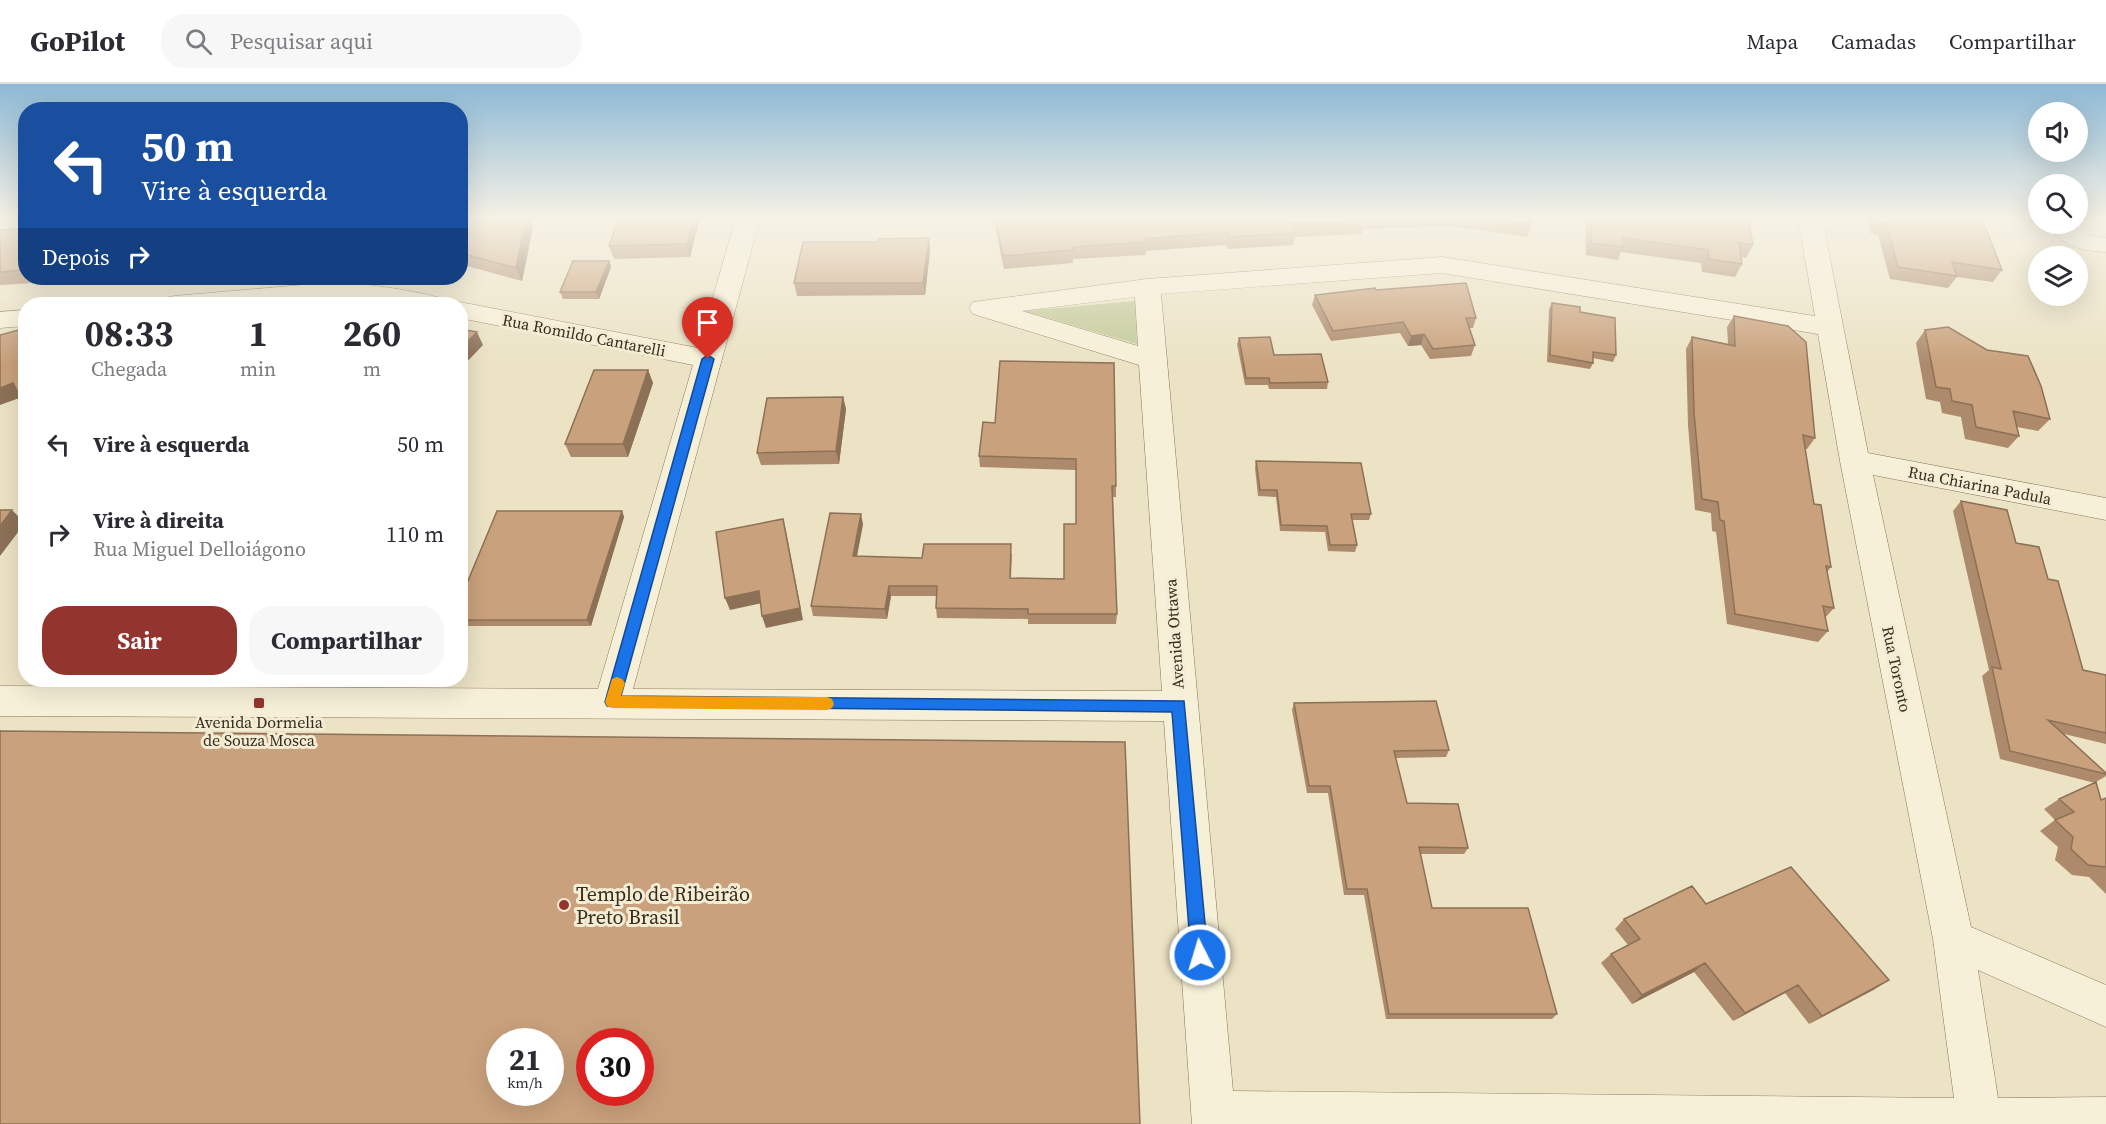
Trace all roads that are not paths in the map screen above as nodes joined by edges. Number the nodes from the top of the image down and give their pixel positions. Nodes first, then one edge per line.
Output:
1 (734, 267) edge
2 (1420, 267) edge
3 (1452, 267) edge
4 (1818, 267) edge
5 (1147, 286) junction
6 (256, 297) edge
7 (394, 297) edge
8 (468, 312) edge
9 (18, 319) edge
10 (0, 320) edge
11 (1829, 327) junction
12 (708, 359) junction
13 (1154, 360) junction
14 (1855, 462) junction
15 (2106, 509) edge
16 (0, 701) edge
17 (612, 702) junction
18 (1179, 706) junction
19 (1953, 939) junction
20 (2106, 1006) edge
21 (1213, 1119) edge
22 (2106, 1119) edge
23 (1979, 1121) junction

1 - 12 street
2 - 5 street
3 - 11 street
4 - 11 street, Rua Toronto
5 - 13 street, Avenida Ottawa
5 - 13 street
6 - 7 street
8 - 12 street, Rua Romildo Cantarelli
9 - 10 street
11 - 14 street, Rua Toronto
12 - 17 street
13 - 18 street, Avenida Ottawa
14 - 15 street, Rua Chiarina Padula
14 - 19 street, Rua Toronto
16 - 17 street
17 - 18 street
18 - 21 street, Avenida Ottawa
19 - 20 street
19 - 23 street, Rua Toronto
21 - 23 street
22 - 23 street

